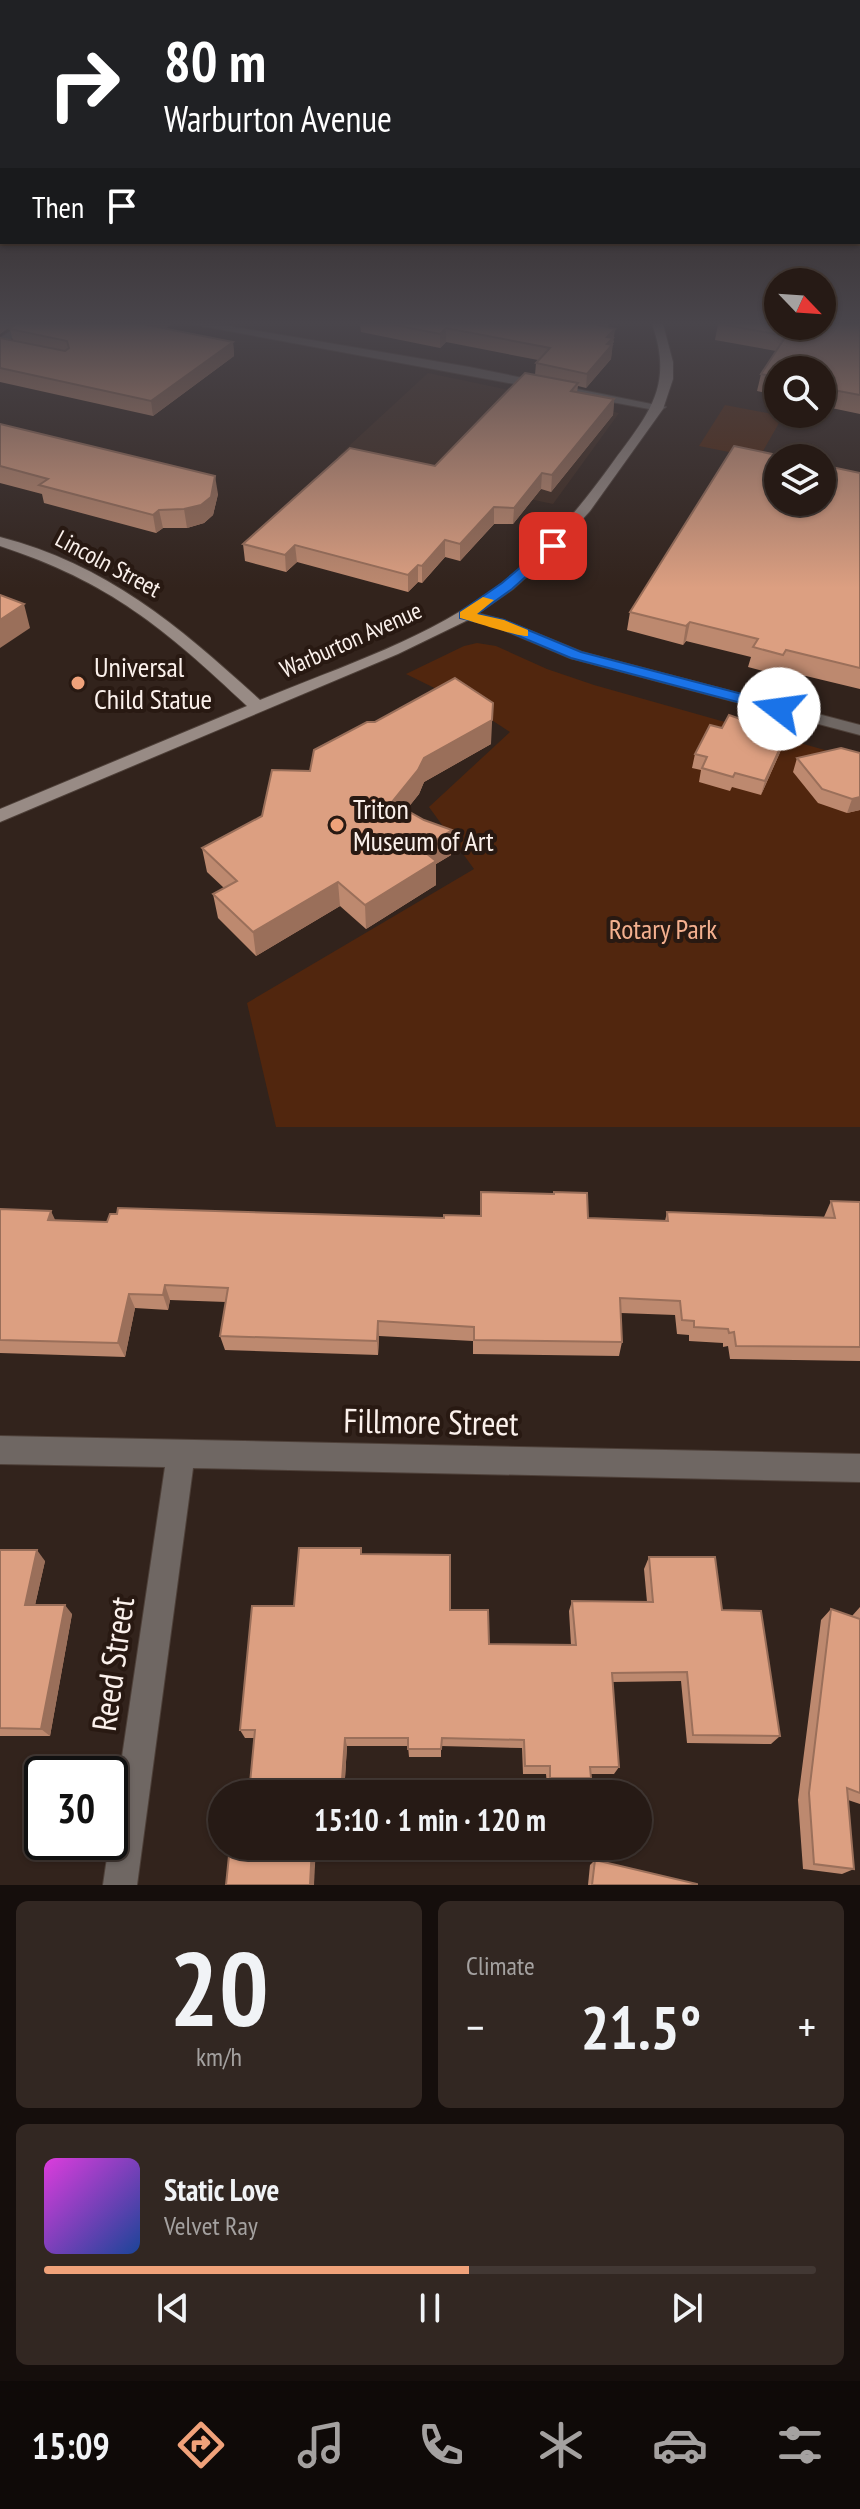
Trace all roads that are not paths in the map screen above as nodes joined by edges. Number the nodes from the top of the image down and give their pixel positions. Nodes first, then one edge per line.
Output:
1 (656, 412) edge
2 (0, 541) edge
3 (465, 615) junction
4 (258, 707) junction
5 (860, 730) edge
6 (0, 816) edge
7 (0, 1450) edge
8 (181, 1453) junction
9 (860, 1468) edge
10 (120, 1885) edge

1 - 3 street, Warburton Avenue
2 - 4 street, Lincoln Street
3 - 4 street, Warburton Avenue
3 - 5 street
4 - 6 street, Warburton Avenue
7 - 8 street, Fillmore Street
8 - 9 street, Fillmore Street
8 - 10 street, Reed Street

